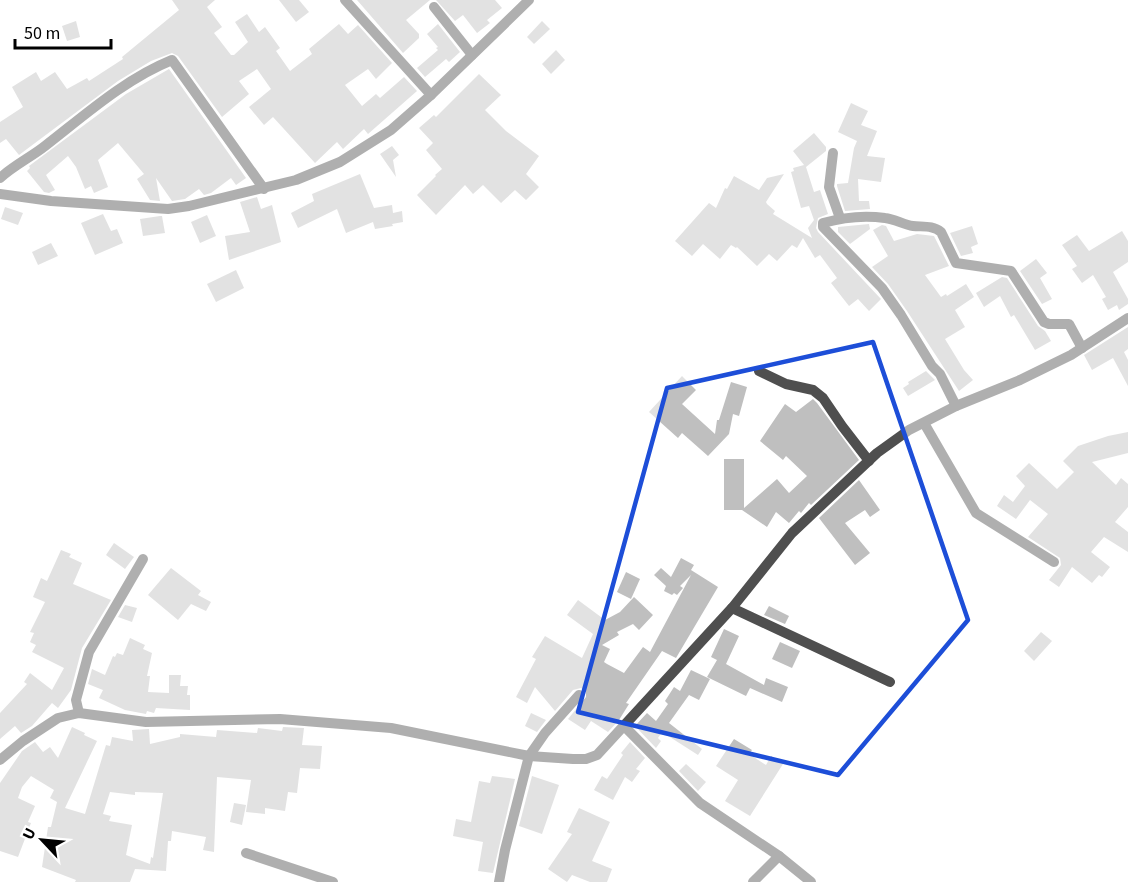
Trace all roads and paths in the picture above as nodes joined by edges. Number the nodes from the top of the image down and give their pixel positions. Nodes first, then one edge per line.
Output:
1 (345, 0) edge
2 (522, 2) edge
3 (434, 7) dead end
4 (472, 55) junction
5 (431, 95) junction
6 (833, 153) dead end
7 (0, 178) edge
8 (264, 189) junction
9 (0, 194) edge
10 (840, 218) junction
11 (1128, 318) edge
12 (1082, 348) junction
13 (759, 371) dead end
14 (956, 406) junction
15 (924, 423) junction
16 (869, 461) junction
17 (143, 559) dead end
18 (1054, 562) dead end
19 (732, 608) junction
20 (890, 682) dead end
21 (579, 695) dead end
22 (79, 713) junction
23 (624, 726) junction
24 (529, 756) junction
25 (0, 760) edge
26 (246, 853) dead end
27 (779, 856) junction
28 (333, 882) edge
29 (499, 882) edge
30 (753, 882) edge
31 (811, 882) edge

1 - 5 street
2 - 4 street
3 - 4 street
4 - 5 street
5 - 8 street
6 - 10 street
7 - 8 street
8 - 9 street
10 - 12 street
10 - 14 street
11 - 12 street
12 - 14 street
13 - 16 street
14 - 15 street
15 - 16 street
15 - 18 street
16 - 19 street
17 - 22 street
19 - 20 street
19 - 23 street
21 - 24 street
22 - 24 street
22 - 25 street
23 - 24 street
23 - 27 street
24 - 29 street
26 - 28 street
27 - 30 street
27 - 31 street

